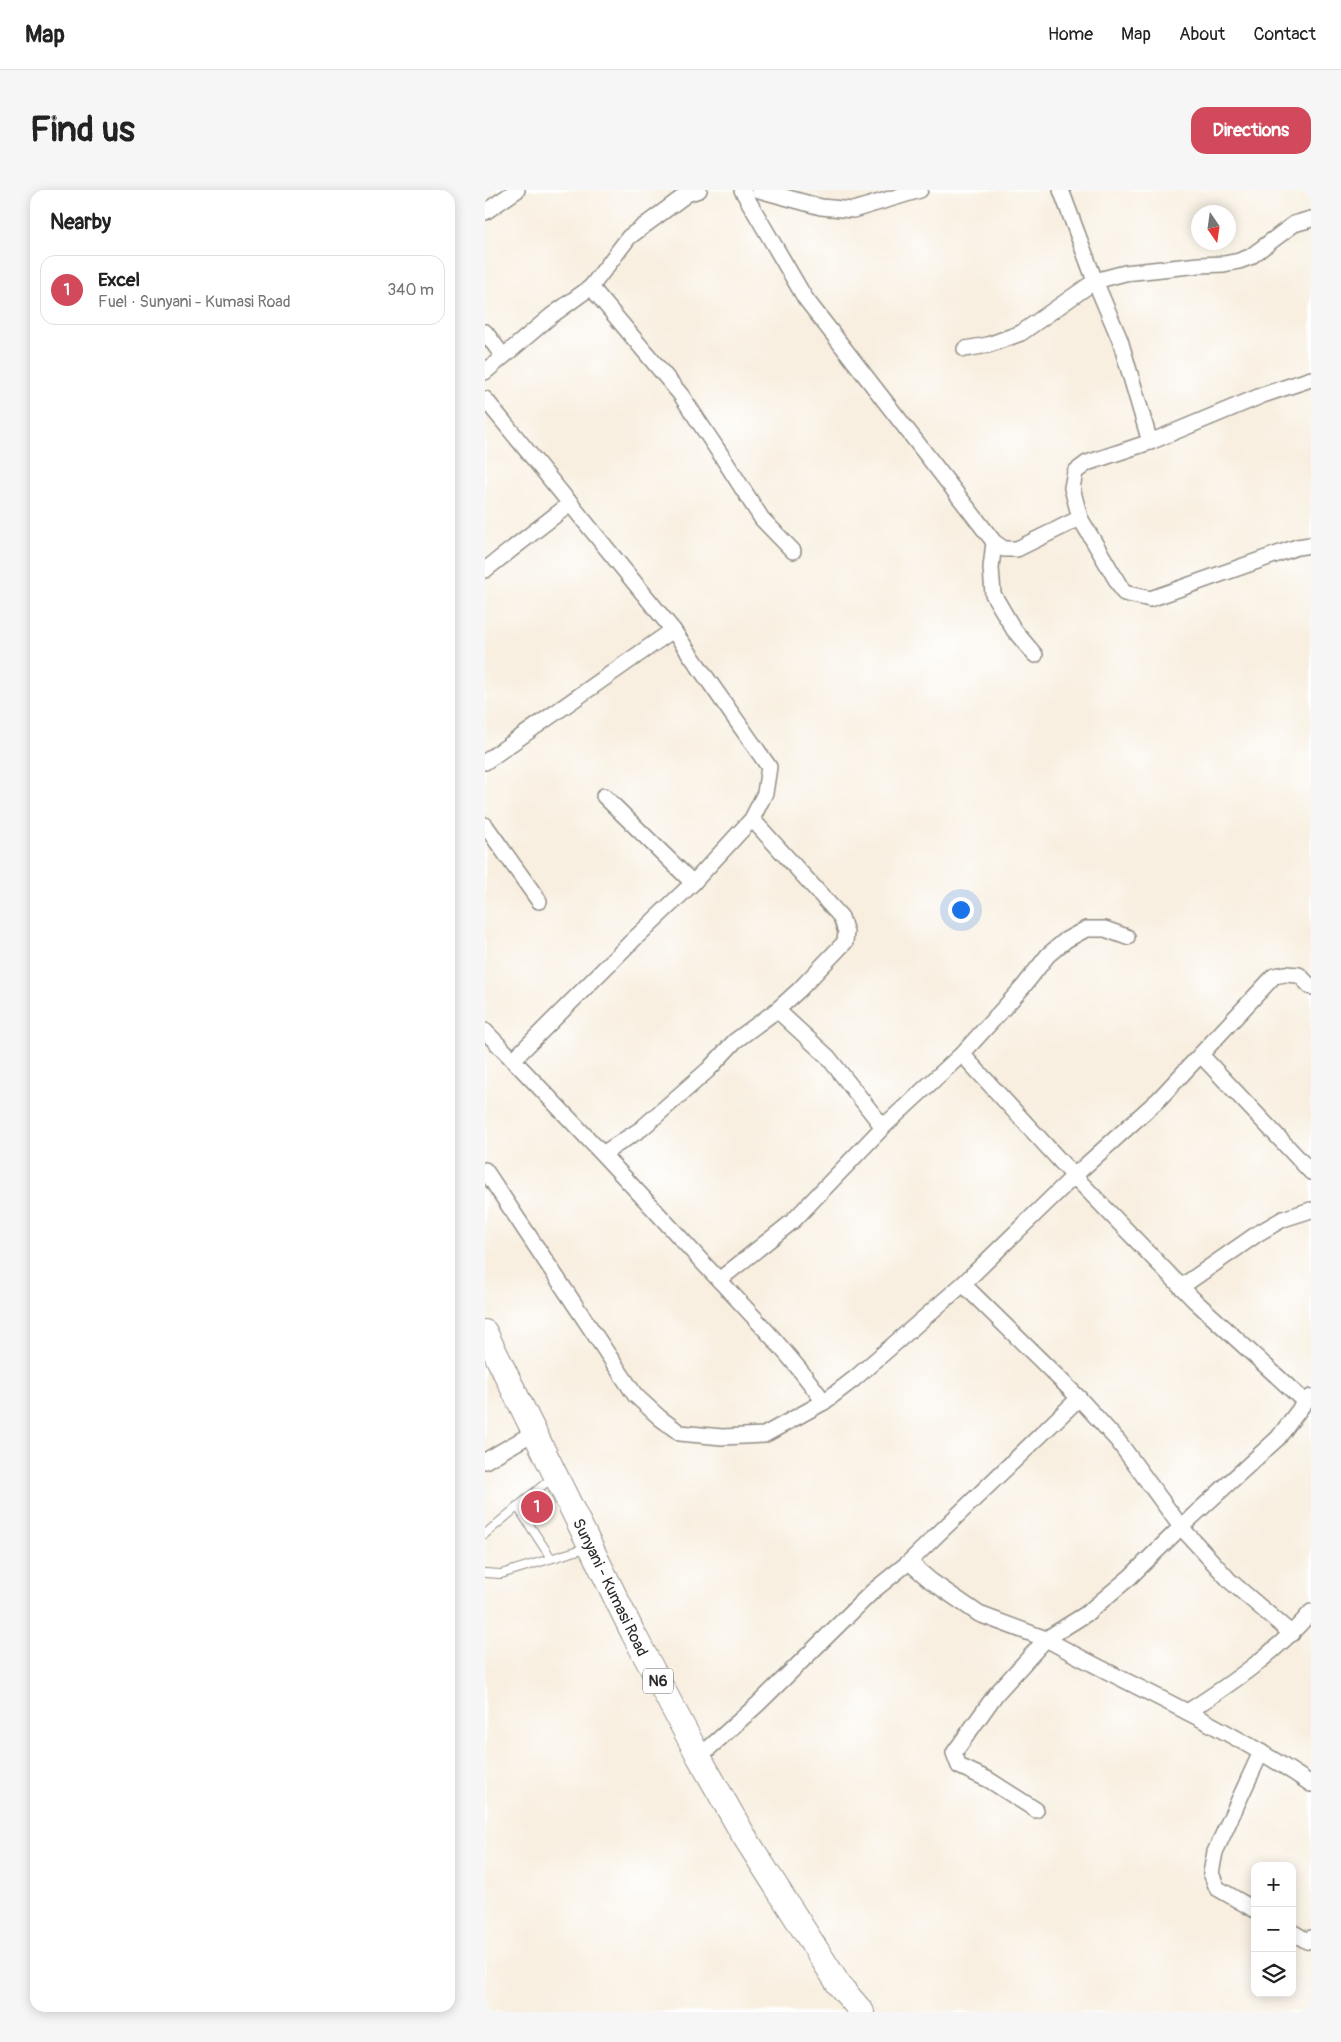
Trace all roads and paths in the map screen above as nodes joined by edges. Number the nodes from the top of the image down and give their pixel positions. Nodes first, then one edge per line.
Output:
1 (517, 190) edge
2 (699, 190) edge
3 (742, 190) edge
4 (759, 190) edge
5 (921, 190) edge
6 (1061, 190) edge
7 (485, 212) edge
8 (1311, 219) edge
9 (1095, 281) junction
10 (591, 287) junction
11 (485, 332) edge
12 (965, 349) dead end
13 (503, 356) junction
14 (485, 372) edge
15 (1311, 379) edge
16 (485, 400) edge
17 (1150, 442) junction
18 (571, 503) junction
19 (1080, 518) junction
20 (994, 542) junction
21 (1311, 545) edge
22 (793, 551) dead end
23 (485, 570) edge
24 (673, 630) junction
25 (1035, 655) dead end
26 (485, 762) edge
27 (604, 796) dead end
28 (752, 819) junction
29 (485, 825) edge
30 (693, 883) junction
31 (539, 901) dead end
32 (1127, 937) dead end
33 (1311, 987) edge
34 (777, 1010) junction
35 (488, 1038) edge
36 (962, 1054) junction
37 (1201, 1055) junction
38 (513, 1060) junction
39 (883, 1126) junction
40 (604, 1154) junction
41 (485, 1170) edge
42 (1311, 1172) edge
43 (1073, 1176) junction
44 (1311, 1210) edge
45 (719, 1280) junction
46 (963, 1284) junction
47 (1181, 1287) junction
48 (485, 1332) edge
49 (1079, 1398) junction
50 (1308, 1399) edge
51 (824, 1402) junction
52 (533, 1433) junction
53 (485, 1461) edge
54 (555, 1475) junction
55 (517, 1506) junction
56 (1181, 1527) junction
57 (485, 1534) edge
58 (591, 1546) junction
59 (551, 1558) junction
60 (909, 1562) junction
61 (485, 1573) edge
62 (1311, 1612) edge
63 (1292, 1634) junction
64 (1046, 1639) junction
65 (1187, 1712) junction
66 (1261, 1752) junction
67 (699, 1757) junction
68 (1311, 1784) edge
69 (1036, 1810) dead end
70 (1251, 1908) edge
71 (1296, 1934) edge
72 (1310, 1942) edge
73 (862, 2012) edge

1 - 7 street
2 - 10 street
3 - 20 street
4 - 5 street
6 - 9 street
8 - 9 street
9 - 12 street
9 - 17 street
10 - 13 street
10 - 22 street
11 - 13 street
13 - 14 street
15 - 17 street
16 - 18 street
17 - 19 street
18 - 23 street
18 - 24 street
19 - 20 street
19 - 21 street
20 - 25 street
24 - 26 street
24 - 28 street
27 - 30 street
28 - 30 street
28 - 34 street
29 - 31 street
30 - 38 street
32 - 36 street
33 - 37 street
34 - 39 street
34 - 40 street
35 - 38 street
36 - 39 street
36 - 43 street
37 - 42 street
37 - 43 street
38 - 40 street
39 - 45 street
40 - 45 street
41 - 51 street
43 - 46 street
43 - 47 street
44 - 47 street
45 - 51 street
46 - 49 street
46 - 51 street
47 - 50 street
48 - 52 main road, Sunyani - Kumasi Road / N6
49 - 56 street
49 - 60 street
50 - 56 street
52 - 53 street
52 - 54 main road, Sunyani - Kumasi Road / N6
54 - 55 lane
54 - 58 main road, Sunyani - Kumasi Road / N6
55 - 57 lane
55 - 59 lane
56 - 63 street
56 - 64 street
58 - 59 lane
58 - 67 main road, Sunyani - Kumasi Road / N6
59 - 61 lane
60 - 64 street
60 - 67 street
62 - 63 street
63 - 65 street
64 - 65 street
64 - 69 street
65 - 66 street
66 - 68 street
66 - 70 street
67 - 73 main road, Sunyani - Kumasi Road / N6
71 - 72 street

